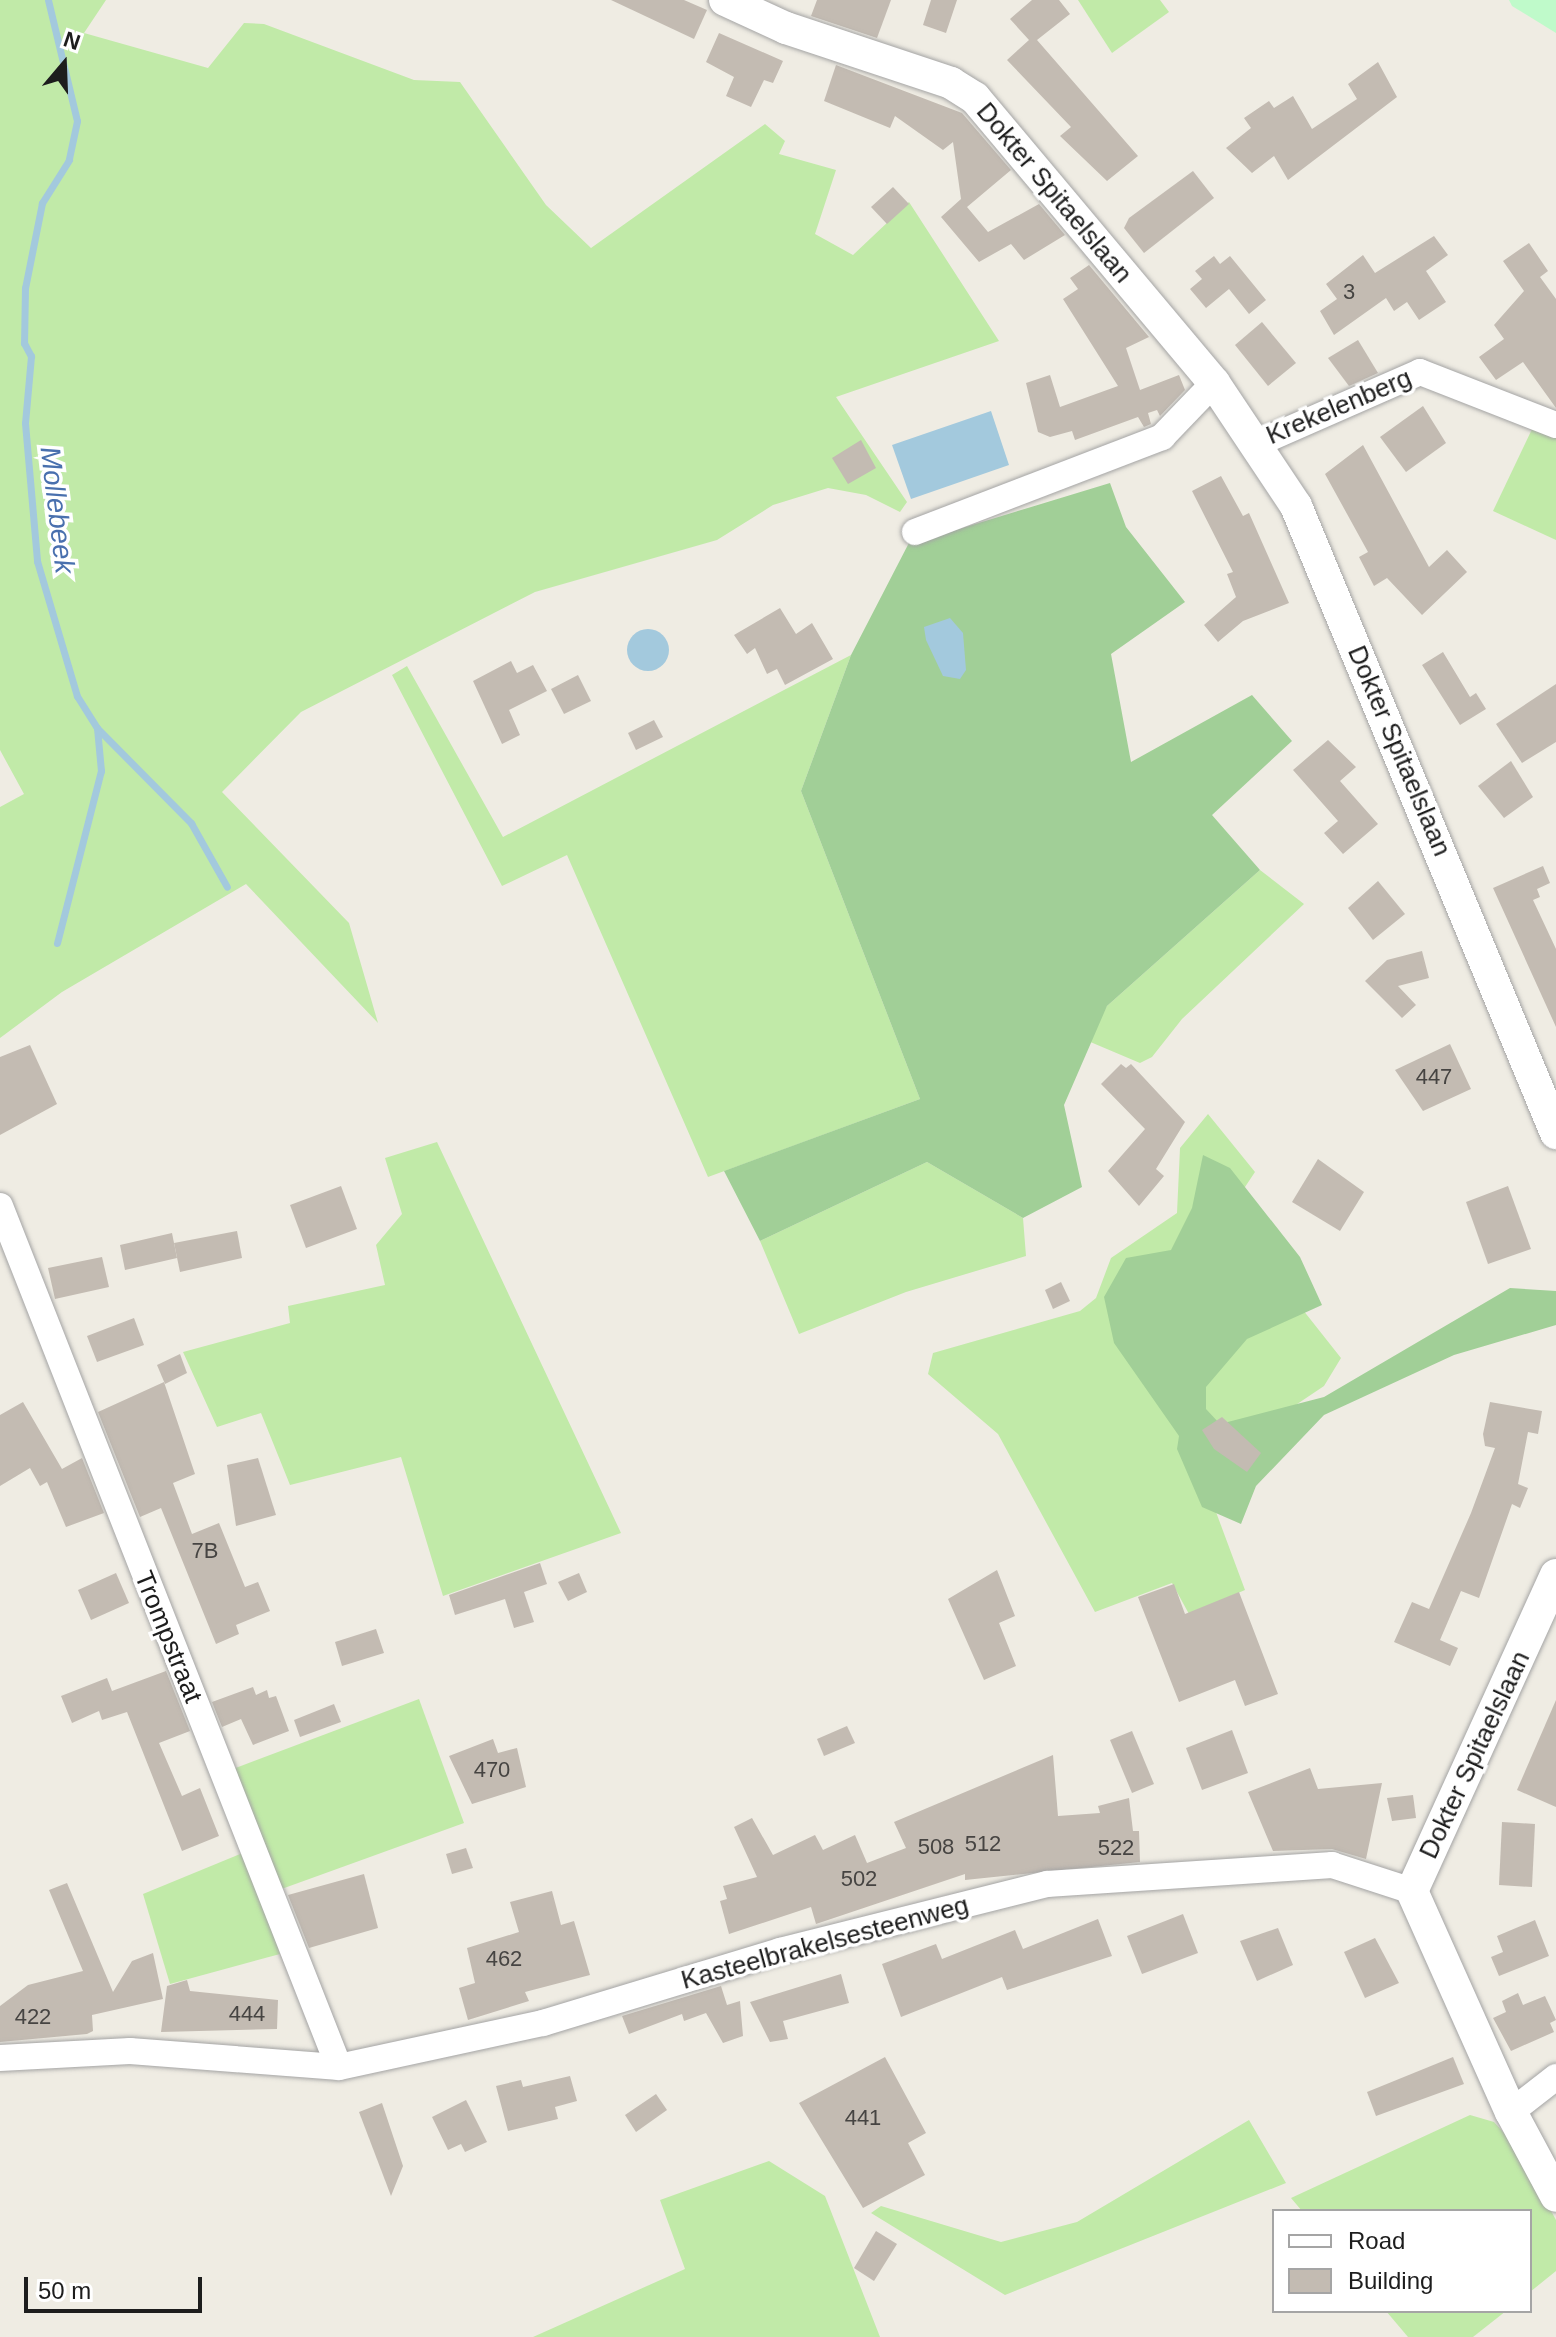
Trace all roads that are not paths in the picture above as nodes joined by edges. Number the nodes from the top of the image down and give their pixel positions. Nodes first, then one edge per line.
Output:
1 (725, 0) edge
2 (1214, 383) junction
3 (1556, 425) edge
4 (1256, 444) junction
5 (915, 532) dead end
6 (1556, 1133) edge
7 (0, 1206) edge
8 (1556, 1575) edge
9 (1412, 1891) junction
10 (0, 2058) edge
11 (339, 2067) junction
12 (1556, 2077) edge
13 (1511, 2112) junction
14 (1556, 2196) edge

1 - 2 street, Dokter Spitaelslaan
2 - 4 street, Dokter Spitaelslaan
2 - 5 street
3 - 4 street, Krekelenberg
4 - 6 street, Dokter Spitaelslaan
7 - 11 street, Trompstraat
8 - 9 street, Dokter Spitaelslaan
9 - 11 street, Kasteelbrakelsesteenweg
9 - 13 street
10 - 11 street, Kasteelbrakelsesteenweg
12 - 13 street
13 - 14 street

